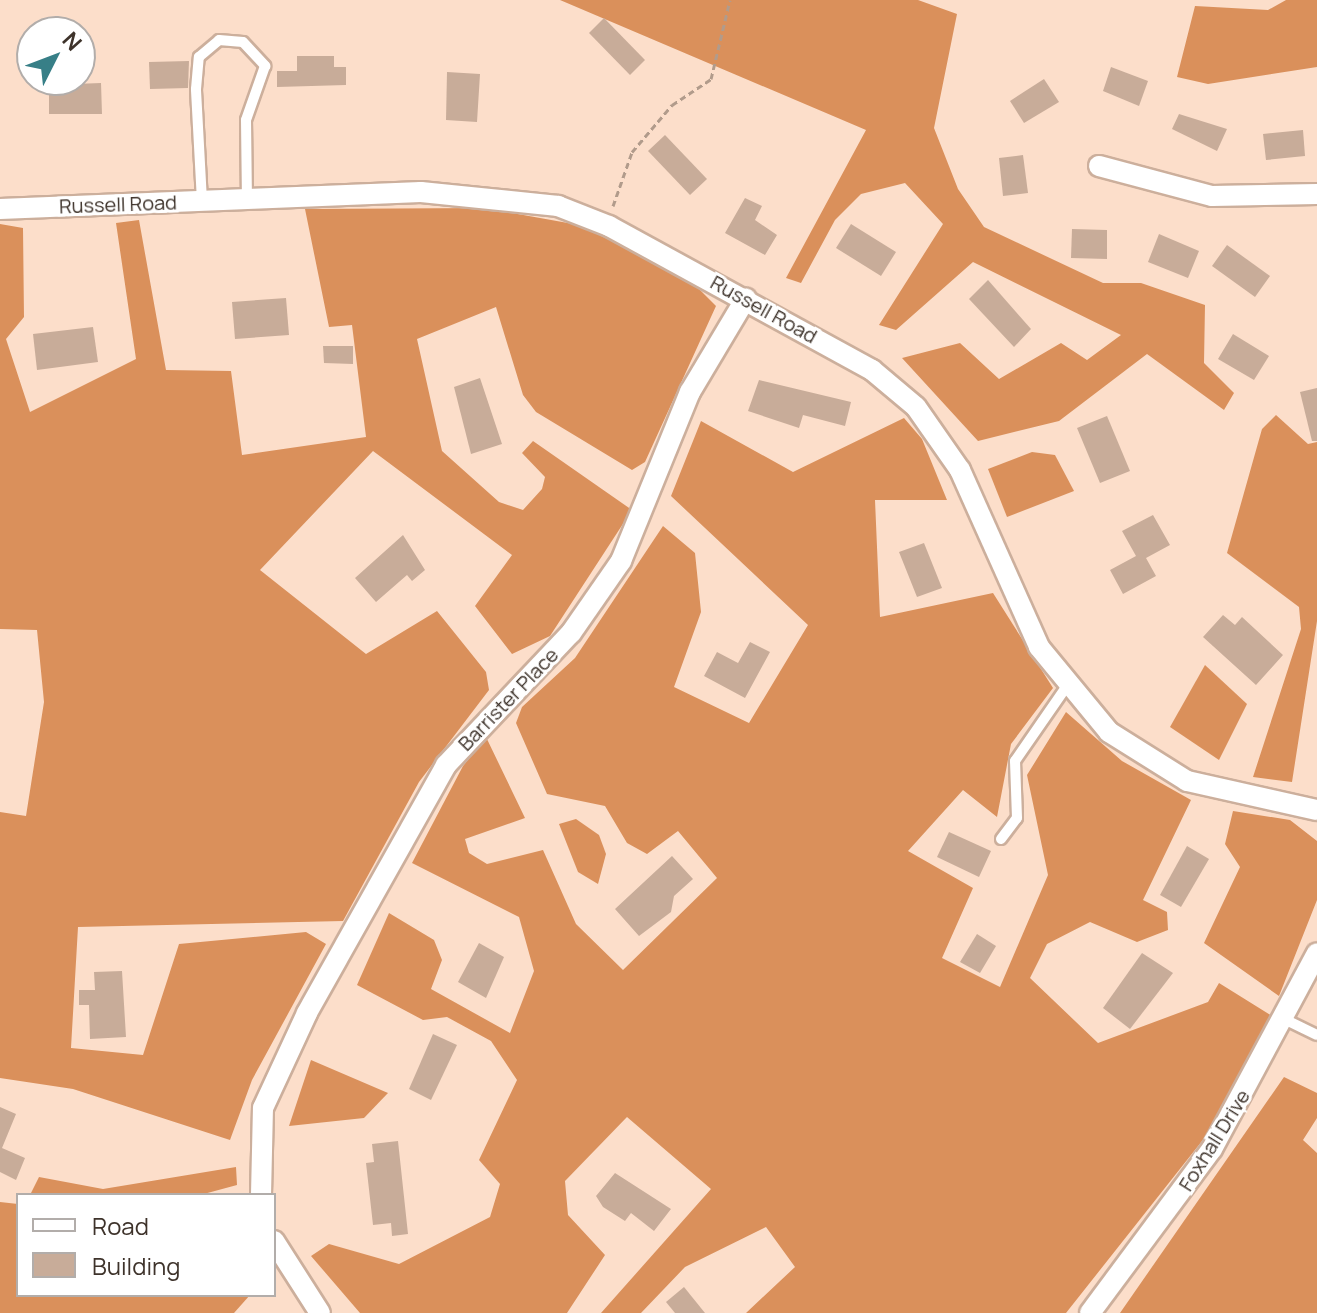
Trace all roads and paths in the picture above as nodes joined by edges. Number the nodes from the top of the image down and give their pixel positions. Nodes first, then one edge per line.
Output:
1 (730, 0) edge
2 (1099, 166) dead end
3 (1317, 194) edge
4 (247, 199) junction
5 (202, 201) junction
6 (0, 209) edge
7 (609, 226) junction
8 (746, 298) junction
9 (1067, 686) junction
10 (1317, 810) edge
11 (1001, 839) dead end
12 (1317, 953) edge
13 (1286, 1020) junction
14 (1317, 1035) edge
15 (261, 1193) edge
16 (276, 1244) edge
17 (320, 1313) edge
18 (1090, 1313) edge

1 - 7 path
2 - 3 street
4 - 5 street, Russell Road
4 - 5 lane
4 - 7 street, Russell Road
5 - 6 street, Russell Road
7 - 8 street, Russell Road
8 - 9 street, Russell Road
8 - 15 street, Barrister Place
9 - 10 street, Russell Road
9 - 11 lane
12 - 13 street, Foxhall Drive
13 - 14 lane
13 - 18 street, Foxhall Drive
16 - 17 street

